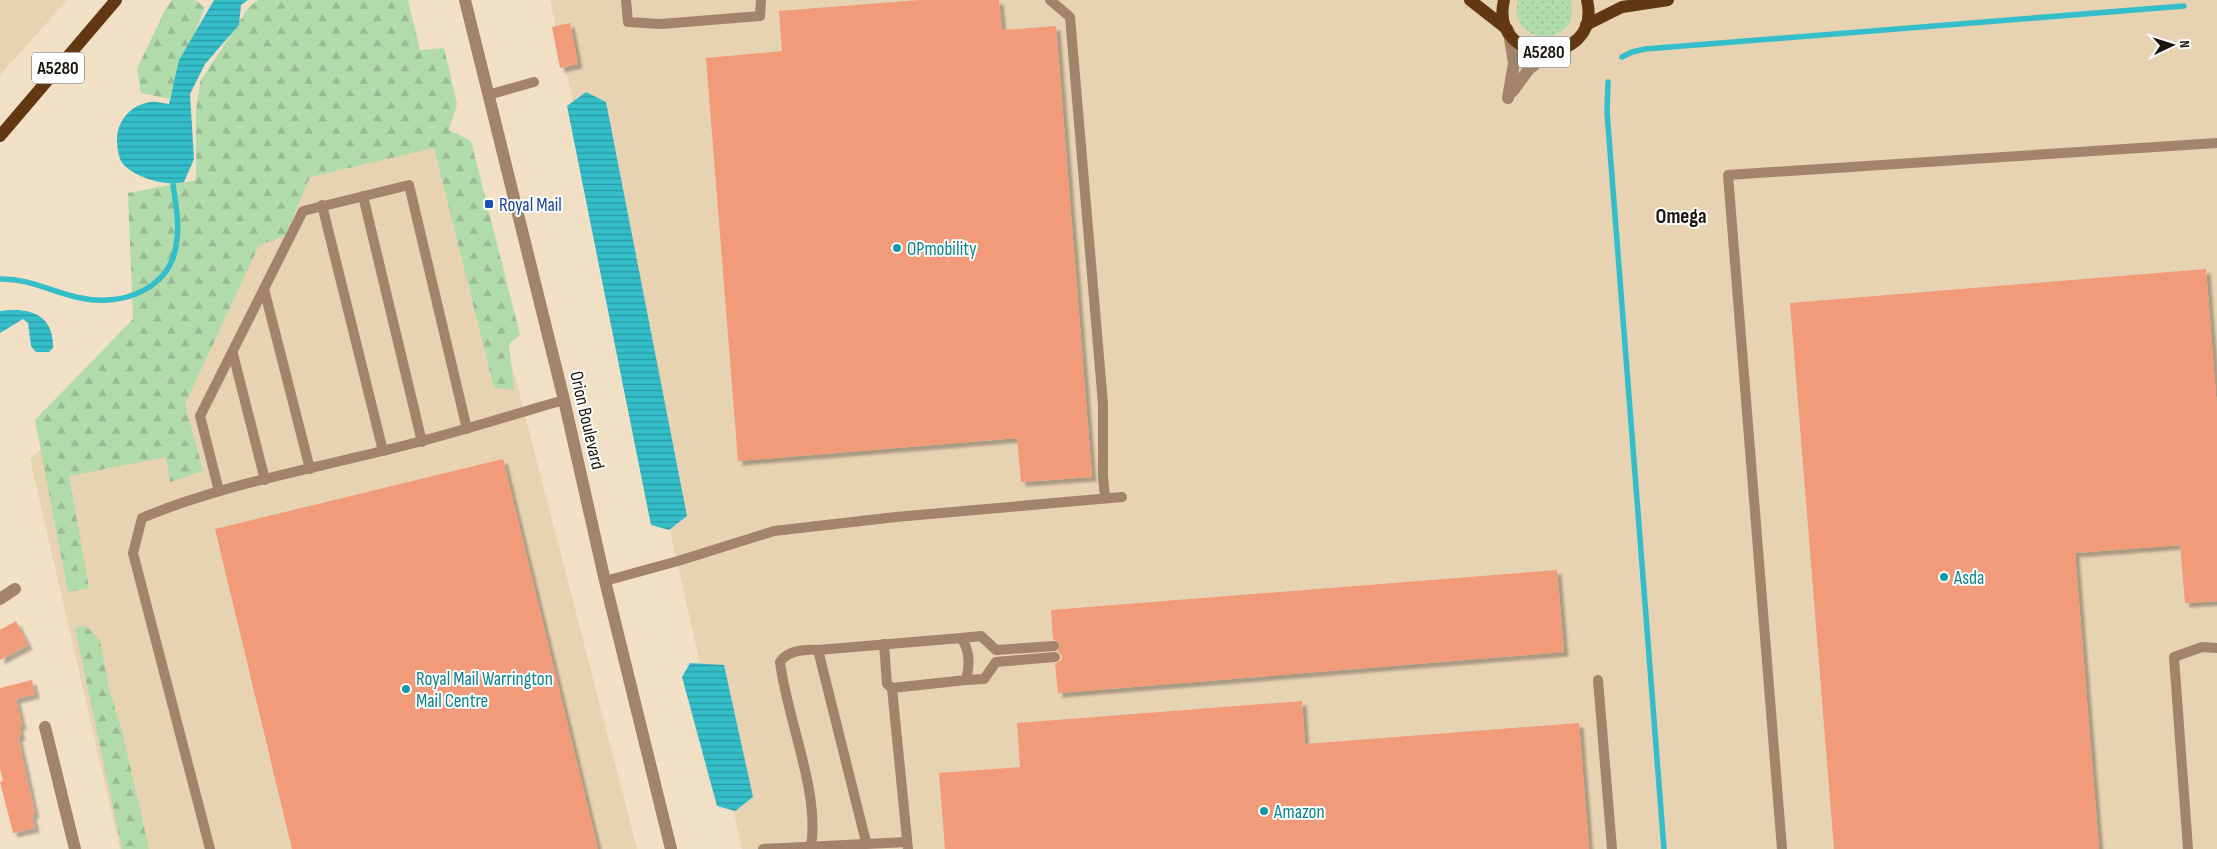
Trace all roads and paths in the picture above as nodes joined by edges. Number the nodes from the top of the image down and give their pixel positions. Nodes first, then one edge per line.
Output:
1 (465, 0) edge
2 (626, 0) edge
3 (761, 0) edge
4 (1050, 0) edge
5 (1470, 0) edge
6 (1504, 0) edge
7 (1587, 0) edge
8 (1660, 0) edge
9 (1668, 0) edge
10 (109, 2) edge
11 (1586, 25) junction
12 (1508, 30) junction
13 (1550, 53) junction
14 (534, 82) dead end
15 (488, 95) junction
16 (0, 136) edge
17 (2217, 143) edge
18 (363, 196) junction
19 (322, 205) junction
20 (264, 289) junction
21 (233, 354) junction
22 (564, 400) junction
23 (467, 430) junction
24 (422, 442) junction
25 (383, 451) junction
26 (310, 469) junction
27 (265, 480) junction
28 (219, 491) junction
29 (1122, 497) dead end
30 (1106, 498) junction
31 (605, 580) junction
32 (15, 589) dead end
33 (0, 599) edge
34 (961, 638) junction
35 (884, 644) junction
36 (1054, 646) dead end
37 (2217, 648) edge
38 (818, 650) junction
39 (1055, 657) dead end
40 (966, 680) junction
41 (1598, 680) dead end
42 (892, 688) junction
43 (45, 727) dead end
44 (866, 842) junction
45 (908, 845) edge
46 (811, 846) junction
47 (75, 849) edge
48 (210, 849) edge
49 (671, 849) edge
50 (763, 849) edge
51 (1612, 849) edge
52 (1782, 849) edge
53 (2188, 849) edge

1 - 15 street, Orion Boulevard
2 - 3 lane
4 - 30 lane
5 - 12 main road, A5280
6 - 12 main road, A5280
7 - 11 main road, A5280
8 - 9 main road, A5280
8 - 11 main road, A5280
10 - 16 main road, A5280
11 - 13 main road, A5280
12 - 13 main road, A5280
12 - 13 street
14 - 15 lane
15 - 22 street, Orion Boulevard
17 - 52 lane
18 - 19 lane
18 - 23 lane
18 - 24 lane
19 - 20 lane
19 - 25 lane
20 - 21 lane
20 - 26 lane
21 - 27 lane
21 - 28 lane
22 - 23 lane
22 - 31 street, Orion Boulevard
23 - 24 lane
24 - 25 lane
25 - 26 lane
26 - 27 lane
27 - 28 lane
28 - 48 lane
29 - 30 lane
30 - 31 lane
31 - 49 street, Orion Boulevard
32 - 33 street
34 - 35 lane
34 - 36 lane
34 - 40 lane
35 - 38 lane
35 - 42 lane
37 - 53 lane
38 - 44 lane
38 - 46 lane
39 - 40 lane
40 - 42 lane
41 - 51 lane
42 - 45 lane
43 - 47 street
44 - 45 lane
44 - 46 lane
46 - 50 lane

